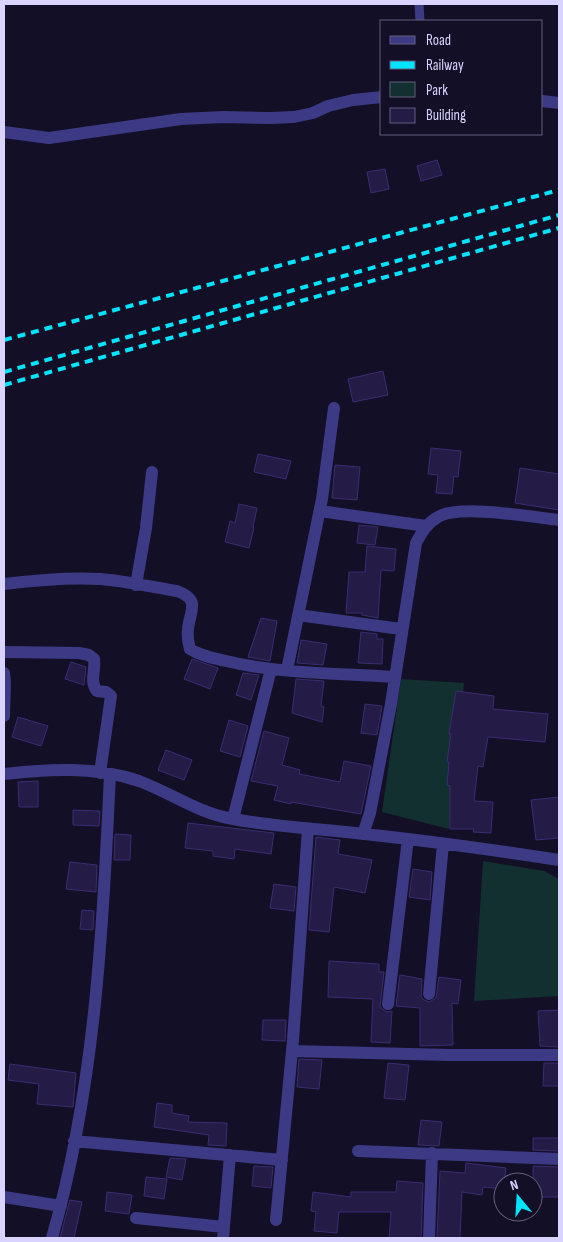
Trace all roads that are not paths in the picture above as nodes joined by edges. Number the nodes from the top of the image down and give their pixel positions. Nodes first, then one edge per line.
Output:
1 (419, 4) edge
2 (420, 20) edge
3 (380, 97) edge
4 (543, 101) edge
5 (559, 103) edge
6 (4, 132) edge
7 (334, 408) dead end
8 (152, 472) dead end
9 (320, 511) junction
10 (559, 520) edge
11 (426, 526) junction
12 (4, 584) edge
13 (136, 584) junction
14 (298, 615) junction
15 (401, 629) junction
16 (4, 652) edge
17 (271, 669) junction
18 (287, 670) junction
19 (4, 673) edge
20 (394, 677) junction
21 (4, 716) edge
22 (4, 774) edge
23 (105, 774) junction
24 (233, 819) junction
25 (308, 829) junction
26 (363, 834) junction
27 (408, 839) junction
28 (443, 844) junction
29 (559, 860) edge
30 (429, 994) dead end
31 (388, 1004) dead end
32 (292, 1051) junction
33 (559, 1055) edge
34 (74, 1141) junction
35 (358, 1151) dead end
36 (432, 1153) junction
37 (230, 1155) junction
38 (559, 1159) edge
39 (282, 1160) junction
40 (4, 1197) edge
41 (61, 1206) junction
42 (136, 1218) dead end
43 (276, 1220) dead end
44 (223, 1233) edge
45 (52, 1238) edge
46 (429, 1238) edge

1 - 2 lane
3 - 6 street
4 - 5 street
7 - 9 street
8 - 13 street
9 - 11 street
9 - 14 street
10 - 11 street
11 - 15 street
12 - 13 street
13 - 17 street
14 - 15 street
14 - 18 street
15 - 20 street
16 - 23 street
17 - 18 street
17 - 24 street
18 - 20 street
19 - 21 street
20 - 26 street
22 - 23 street
23 - 24 street
23 - 34 street
24 - 25 street
25 - 26 street
25 - 32 street
26 - 27 street
27 - 28 street
27 - 31 street
28 - 29 street
28 - 30 street
32 - 33 street
32 - 39 street
34 - 37 street
34 - 41 street
35 - 36 street
36 - 38 street
36 - 46 street
37 - 39 street
37 - 44 street
39 - 43 street
40 - 41 street
41 - 45 street
42 - 44 street

